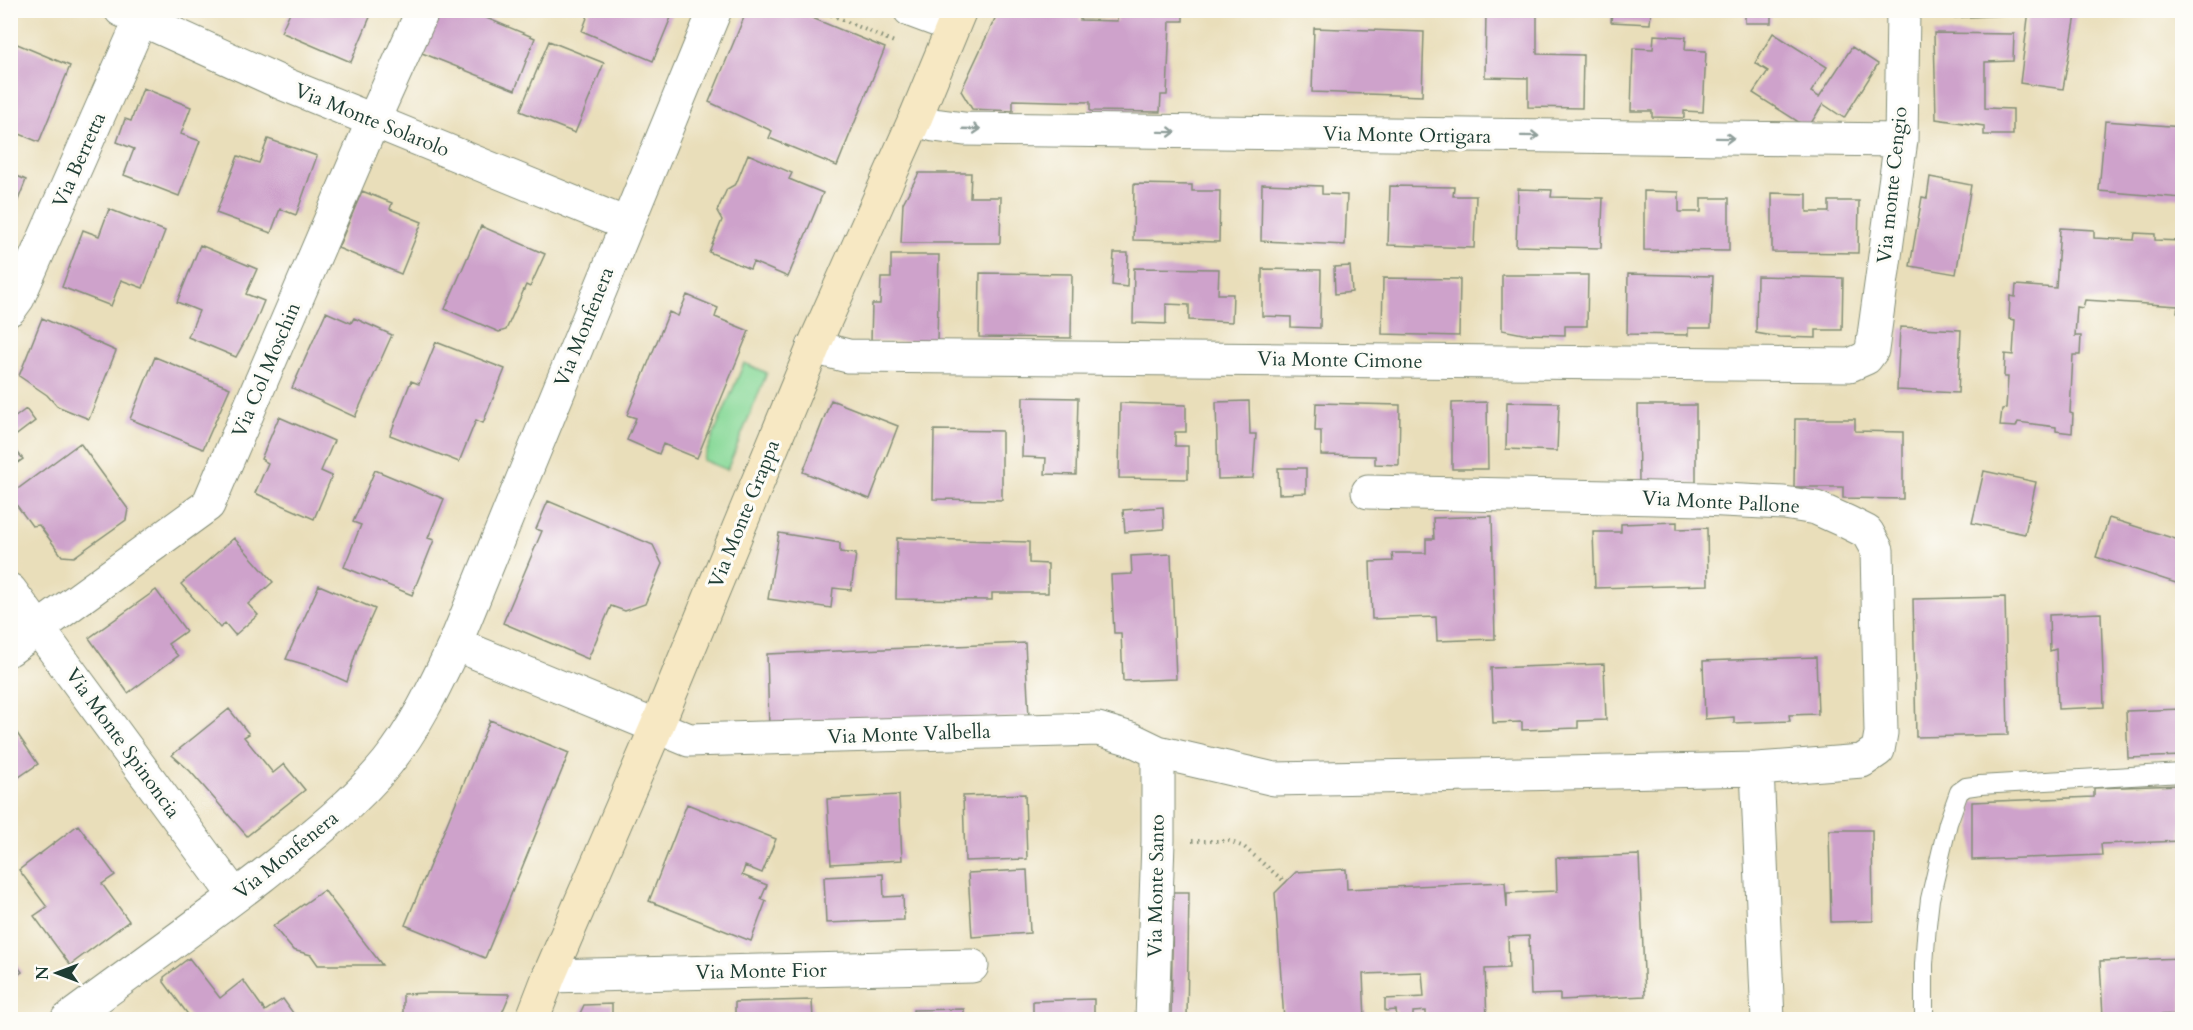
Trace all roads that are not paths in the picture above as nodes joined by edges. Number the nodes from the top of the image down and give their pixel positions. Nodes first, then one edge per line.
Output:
1 (423, 10) edge
2 (715, 10) edge
3 (910, 10) edge
4 (1903, 10) edge
5 (136, 13) edge
6 (956, 18) edge
7 (915, 119) junction
8 (373, 121) junction
9 (1901, 140) junction
10 (626, 224) junction
11 (10, 309) edge
12 (813, 347) junction
13 (1866, 358) joint
14 (1368, 492) dead end
15 (10, 590) edge
16 (39, 629) junction
17 (455, 644) junction
18 (10, 649) edge
19 (657, 726) junction
20 (1158, 752) junction
21 (1757, 769) junction
22 (2182, 773) edge
23 (235, 896) junction
24 (972, 966) dead end
25 (549, 976) junction
26 (67, 1020) edge
27 (532, 1020) edge
28 (1152, 1020) edge
29 (1768, 1020) edge
30 (1924, 1020) edge

1 - 8 street, Via Col Moschin
2 - 10 street, Via Monfenera
3 - 6 street
4 - 9 street, Via monte Cengio
5 - 8 street, Via Monte Solarolo
5 - 11 street, Via Berretta
6 - 7 main road, Via Monte Grappa
7 -> 9 street, Via Monte Ortigara
7 - 12 main road, Via Monte Grappa
8 - 10 street, Via Monte Solarolo
8 - 16 street, Via Col Moschin
9 - 13 street, Via monte Cengio
10 - 17 street, Via Monfenera
12 - 13 street, Via Monte Cimone
12 - 19 main road, Via Monte Grappa
14 - 21 street, Via Monte Pallone
15 - 16 street, Via Monte Spinoncia
16 - 18 street, Via Col Moschin
16 - 23 street, Via Monte Spinoncia
17 - 19 street
17 - 23 street, Via Monfenera
19 - 20 street, Via Monte Valbella
19 - 25 main road, Via Monte Grappa
20 - 21 street, Via Monte Pallone
20 - 28 street, Via Monte Santo
21 - 29 street
22 - 30 lane
23 - 26 street, Via Monfenera
24 - 25 street, Via Monte Fior
25 - 27 main road, Via Monte Grappa

